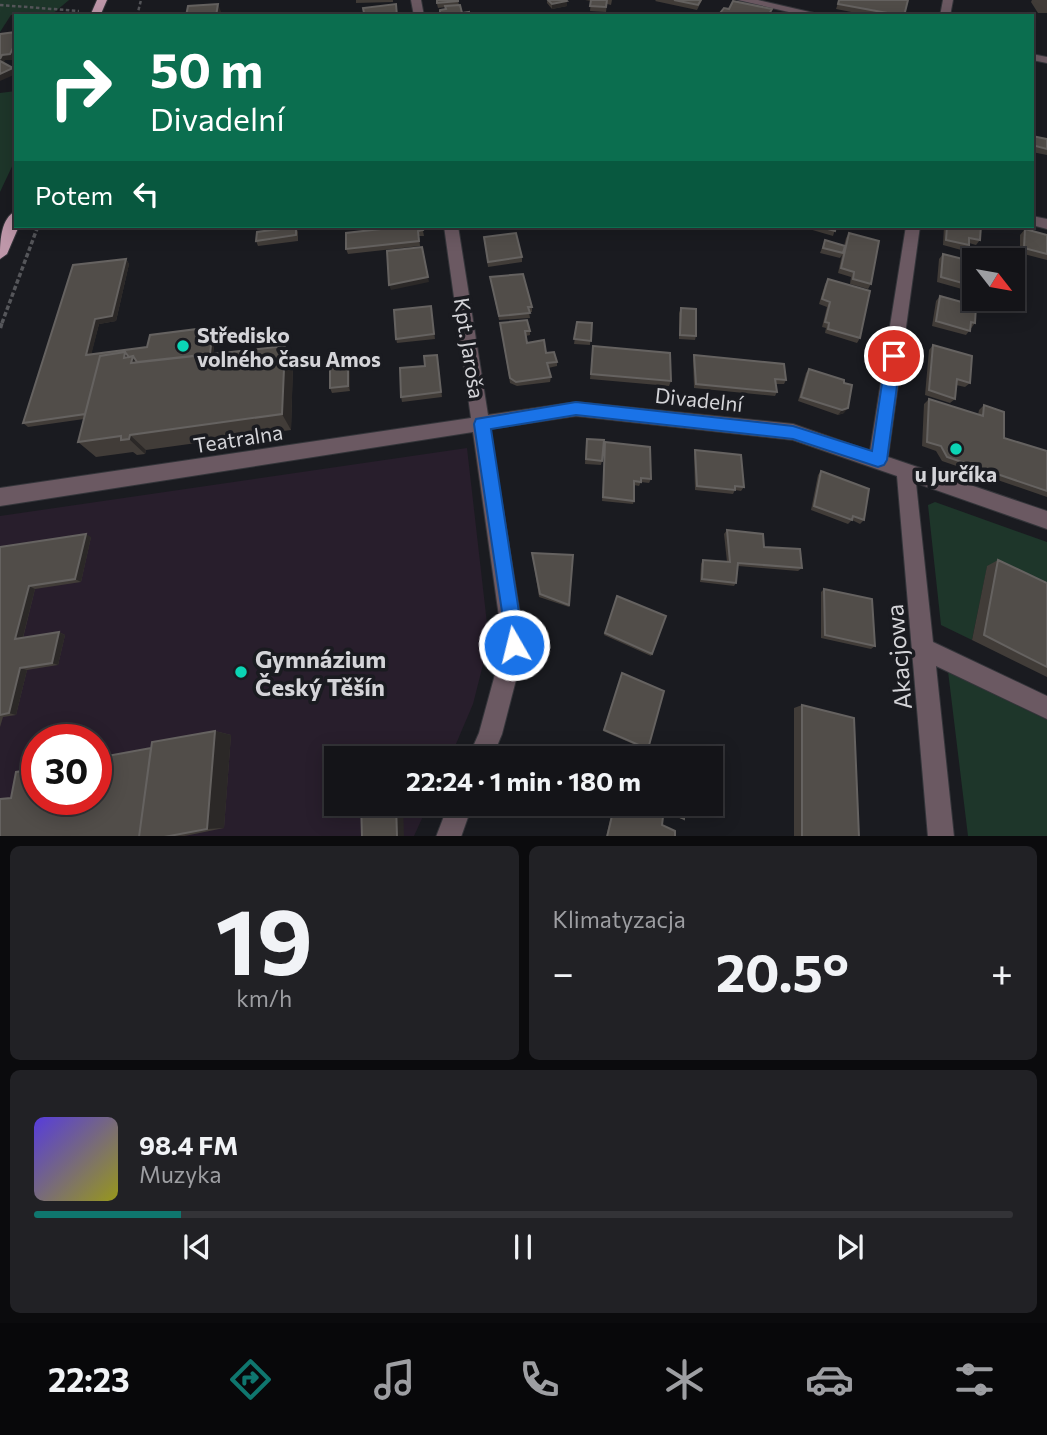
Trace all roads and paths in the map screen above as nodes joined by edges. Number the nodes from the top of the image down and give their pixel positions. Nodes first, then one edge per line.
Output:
1 (102, 0) edge
2 (743, 0) edge
3 (0, 8) edge
4 (96, 14) edge
5 (812, 14) edge
6 (14, 221) edge
7 (37, 228) edge
8 (451, 228) edge
9 (913, 228) edge
10 (0, 254) edge
11 (0, 328) edge
12 (482, 424) junction
13 (878, 460) junction
14 (906, 472) junction
15 (0, 497) edge
16 (1047, 520) edge
17 (923, 649) junction
18 (1047, 708) edge
19 (485, 746) edge
20 (455, 816) edge
21 (447, 836) edge
22 (941, 836) edge

1 - 4 main road
2 - 5 street
3 - 4 path
6 - 10 main road
7 - 11 path
8 - 12 street, Kpt. Jaroša
9 - 13 street
12 - 13 street, Divadelní
12 - 15 street, Teatralna
12 - 19 street, Kpt. Jaroša
13 - 14 street, Divadelní
14 - 16 street
14 - 17 street, Akacjowa
17 - 18 street
17 - 22 street, Akacjowa
20 - 21 street

